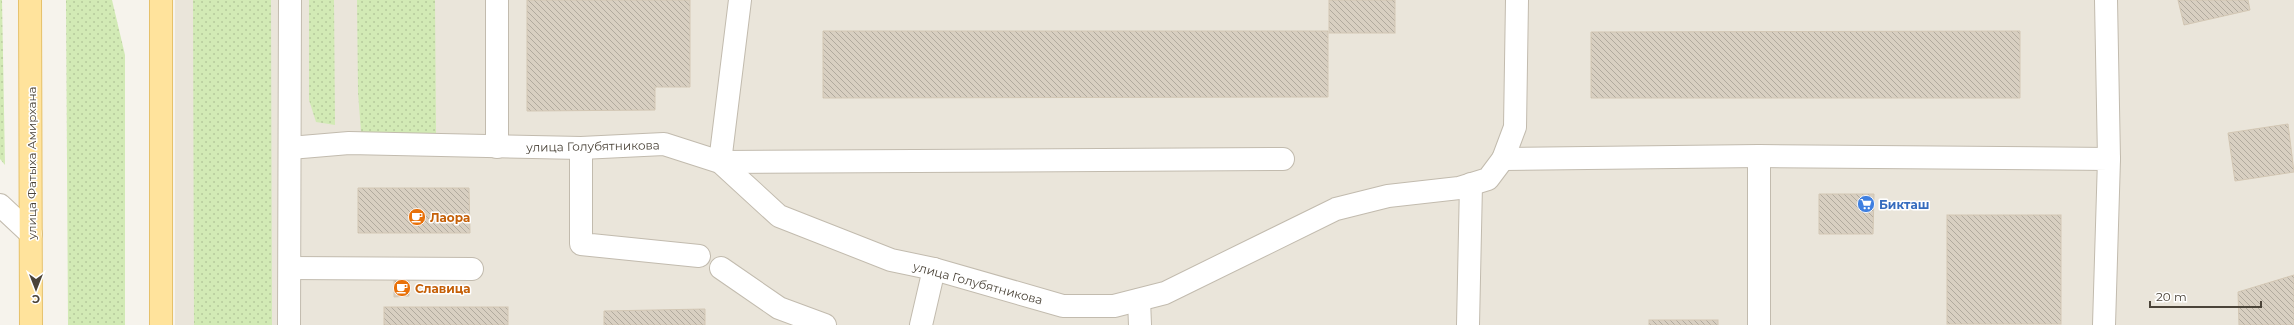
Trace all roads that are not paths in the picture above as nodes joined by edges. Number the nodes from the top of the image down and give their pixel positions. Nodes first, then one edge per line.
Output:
1 (30, 0) edge
2 (161, 0) edge
3 (290, 0) edge
4 (497, 0) edge
5 (740, 0) edge
6 (1516, 0) edge
7 (2106, 0) edge
8 (497, 147) junction
9 (290, 148) junction
10 (581, 148) junction
11 (1759, 156) junction
12 (1283, 159) dead end
13 (1503, 159) junction
14 (2109, 159) junction
15 (720, 162) junction
16 (1471, 184) junction
17 (0, 205) edge
18 (31, 234) junction
19 (700, 256) dead end
20 (290, 268) junction
21 (721, 268) dead end
22 (472, 269) dead end
23 (934, 269) junction
24 (1139, 300) junction
25 (32, 325) edge
26 (161, 325) edge
27 (290, 325) edge
28 (825, 325) edge
29 (921, 325) edge
30 (1140, 325) edge
31 (1468, 325) edge
32 (1759, 325) edge
33 (2104, 325) edge

1 - 18 main road, улица Фатыха Амирхана
2 - 26 main road
3 - 9 street
4 - 8 street
5 - 15 street
6 - 13 street, улица Голубятникова
7 - 14 street
8 - 9 street, улица Голубятникова
8 - 10 street, улица Голубятникова
9 - 20 street
10 - 15 street, улица Голубятникова
10 - 19 street
11 - 13 street
11 - 14 street
11 - 32 street
12 - 15 street
13 - 16 street, улица Голубятникова
14 - 33 street
15 - 23 street, улица Голубятникова
16 - 24 street, улица Голубятникова
16 - 31 street
17 - 18 street
18 - 25 main road, улица Фатыха Амирхана
20 - 22 street
20 - 27 street
21 - 28 street
23 - 24 street, улица Голубятникова
23 - 29 street
24 - 30 street

